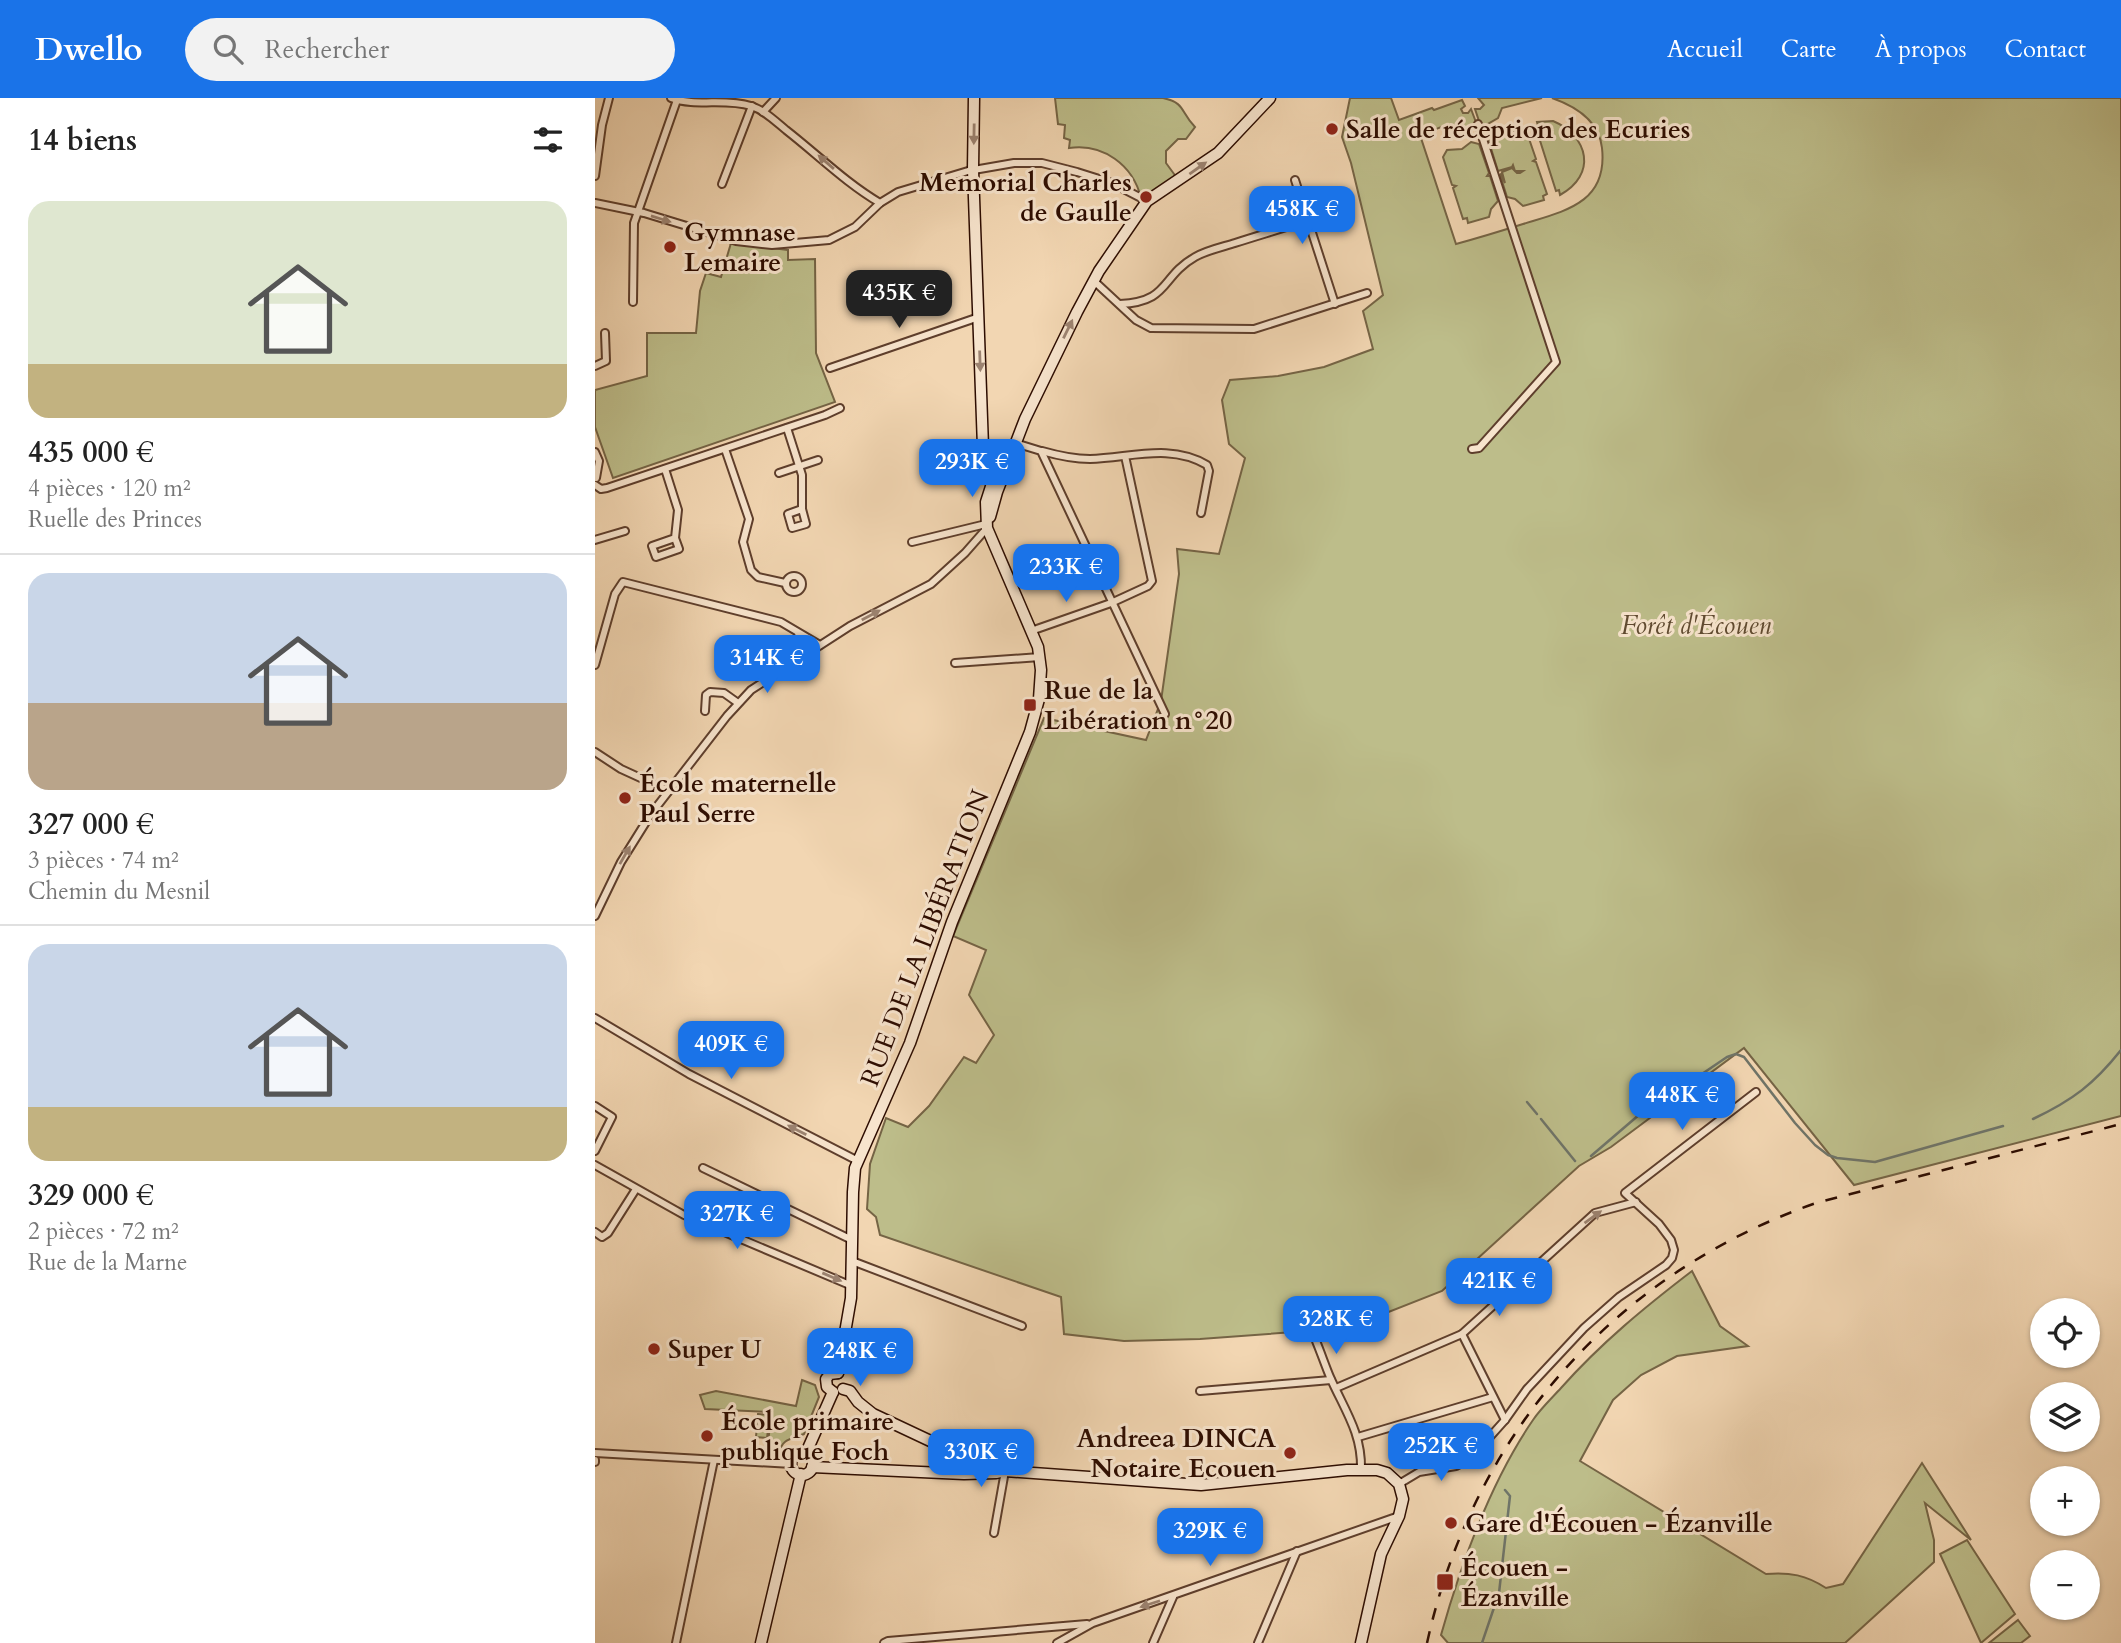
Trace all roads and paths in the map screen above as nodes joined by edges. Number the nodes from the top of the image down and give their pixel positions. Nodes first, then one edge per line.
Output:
1 (609, 98) edge
2 (776, 98) edge
3 (974, 98) edge
4 (1270, 98) edge
5 (674, 99) edge
6 (752, 106) junction
7 (763, 112) junction
8 (1478, 124) dead end
9 (973, 170) junction
10 (595, 176) edge
11 (1295, 180) dead end
12 (722, 184) dead end
13 (1147, 201) junction
14 (595, 203) edge
15 (880, 203) junction
16 (636, 212) junction
17 (1308, 220) junction
18 (1094, 281) junction
19 (1367, 293) dead end
20 (632, 302) dead end
21 (1120, 304) junction
22 (1335, 304) junction
23 (979, 317) junction
24 (605, 332) dead end
25 (595, 366) edge
26 (829, 368) dead end
27 (840, 408) dead end
28 (787, 428) junction
29 (1015, 443) junction
30 (725, 449) junction
31 (1472, 449) dead end
32 (1041, 451) junction
33 (595, 452) edge
34 (1125, 456) junction
35 (818, 460) dead end
36 (1009, 460) junction
37 (993, 463) junction
38 (800, 466) junction
39 (665, 469) junction
40 (779, 473) dead end
41 (595, 479) edge
42 (802, 509) dead end
43 (1201, 513) dead end
44 (987, 526) junction
45 (625, 531) dead end
46 (675, 538) dead end
47 (595, 540) edge
48 (912, 542) dead end
49 (785, 583) dead end
50 (1111, 603) junction
51 (797, 631) junction
52 (1031, 631) junction
53 (820, 645) junction
54 (806, 654) junction
55 (1040, 657) junction
56 (955, 663) dead end
57 (595, 665) edge
58 (738, 703) junction
59 (705, 711) dead end
60 (1164, 714) dead end
61 (595, 752) edge
62 (669, 791) junction
63 (595, 916) edge
64 (595, 1018) edge
65 (1756, 1092) dead end
66 (595, 1106) edge
67 (595, 1151) edge
68 (858, 1161) junction
69 (595, 1164) edge
70 (703, 1168) dead end
71 (636, 1189) junction
72 (1636, 1202) junction
73 (595, 1232) edge
74 (852, 1241) junction
75 (852, 1261) junction
76 (852, 1286) junction
77 (1022, 1326) dead end
78 (1462, 1334) junction
79 (1316, 1341) dead end
80 (838, 1373) junction
81 (1331, 1380) junction
82 (1336, 1388) junction
83 (838, 1390) junction
84 (1200, 1391) dead end
85 (1493, 1397) junction
86 (1505, 1420) junction
87 (1358, 1437) junction
88 (595, 1453) edge
89 (806, 1453) junction
90 (714, 1460) junction
91 (975, 1462) junction
92 (792, 1464) junction
93 (813, 1467) junction
94 (1361, 1469) junction
95 (1005, 1471) junction
96 (956, 1473) junction
97 (801, 1474) junction
98 (1399, 1484) junction
99 (1399, 1516) junction
100 (994, 1533) dead end
101 (1297, 1550) junction
102 (1174, 1596) junction
103 (1093, 1623) junction
104 (676, 1643) edge
105 (761, 1643) edge
106 (884, 1643) edge
107 (1057, 1643) edge
108 (1153, 1643) edge
109 (1258, 1643) edge
110 (1361, 1643) edge

1 - 10 street
2 - 7 street
3 -> 9 main road
13 -> 4 main road
5 - 6 street
5 - 16 street
6 - 7 street
6 - 12 street
15 -> 7 street
8 - 31 street
9 - 13 street
9 - 15 street
9 - 23 main road
11 - 17 street
13 - 18 main road
14 - 16 street
16 -> 15 street
16 - 20 street
17 - 21 street
17 - 22 street
18 - 21 street
29 -> 18 main road
19 - 22 street
21 - 22 street
23 - 26 street
23 -> 37 main road
24 - 25 street
27 - 28 street
28 - 30 street
28 - 38 street
29 - 32 street
29 - 36 main road
30 - 39 street
30 - 49 street
32 - 34 street
32 - 50 street
33 - 41 street
34 - 43 street
34 - 50 street
35 - 38 street
36 - 37 street
36 - 44 main road
37 - 44 main road
38 - 40 street
38 - 42 street
39 - 41 street
39 - 46 street
44 - 48 street
44 - 52 main road, RUE DE LA LIBÉRATION
53 -> 44 street
45 - 47 street
50 - 52 street
50 - 60 street
51 - 53 street
51 - 54 street
51 - 57 street
52 - 55 main road, RUE DE LA LIBÉRATION
53 - 54 street
54 - 58 street
55 - 56 street
55 - 68 main road, RUE DE LA LIBÉRATION
58 - 59 street
58 - 62 street
61 - 62 street
63 -> 62 street
68 -> 64 street
65 - 72 street
66 - 67 street
68 - 74 main road, RUE DE LA LIBÉRATION
69 - 71 street
70 - 74 street
71 - 73 street
71 -> 76 street
78 -> 72 street
72 - 86 street
74 - 75 main road, RUE DE LA LIBÉRATION
75 - 76 main road, RUE DE LA LIBÉRATION
75 - 77 street
76 - 80 main road, RUE DE LA LIBÉRATION
78 - 82 street
78 - 85 street
79 - 81 street
80 - 83 main road
80 - 83 main road
81 - 82 street
81 - 84 street
82 - 87 street
83 - 89 main road
83 - 91 main road
85 - 86 street
85 - 87 street
86 - 98 street
87 - 94 street
88 - 90 street
89 - 92 main road
89 - 93 main road
90 - 92 street
90 - 104 street
91 - 95 main road
91 - 96 main road
92 - 97 main road
93 - 96 main road
93 - 97 main road
94 - 95 main road
94 - 98 main road
95 - 96 main road
95 - 100 street
97 - 105 main road
98 - 99 main road
99 - 101 street
99 - 110 main road
101 - 102 street
101 - 109 street
102 -> 103 street
102 - 108 street
103 - 106 street
103 - 107 street

